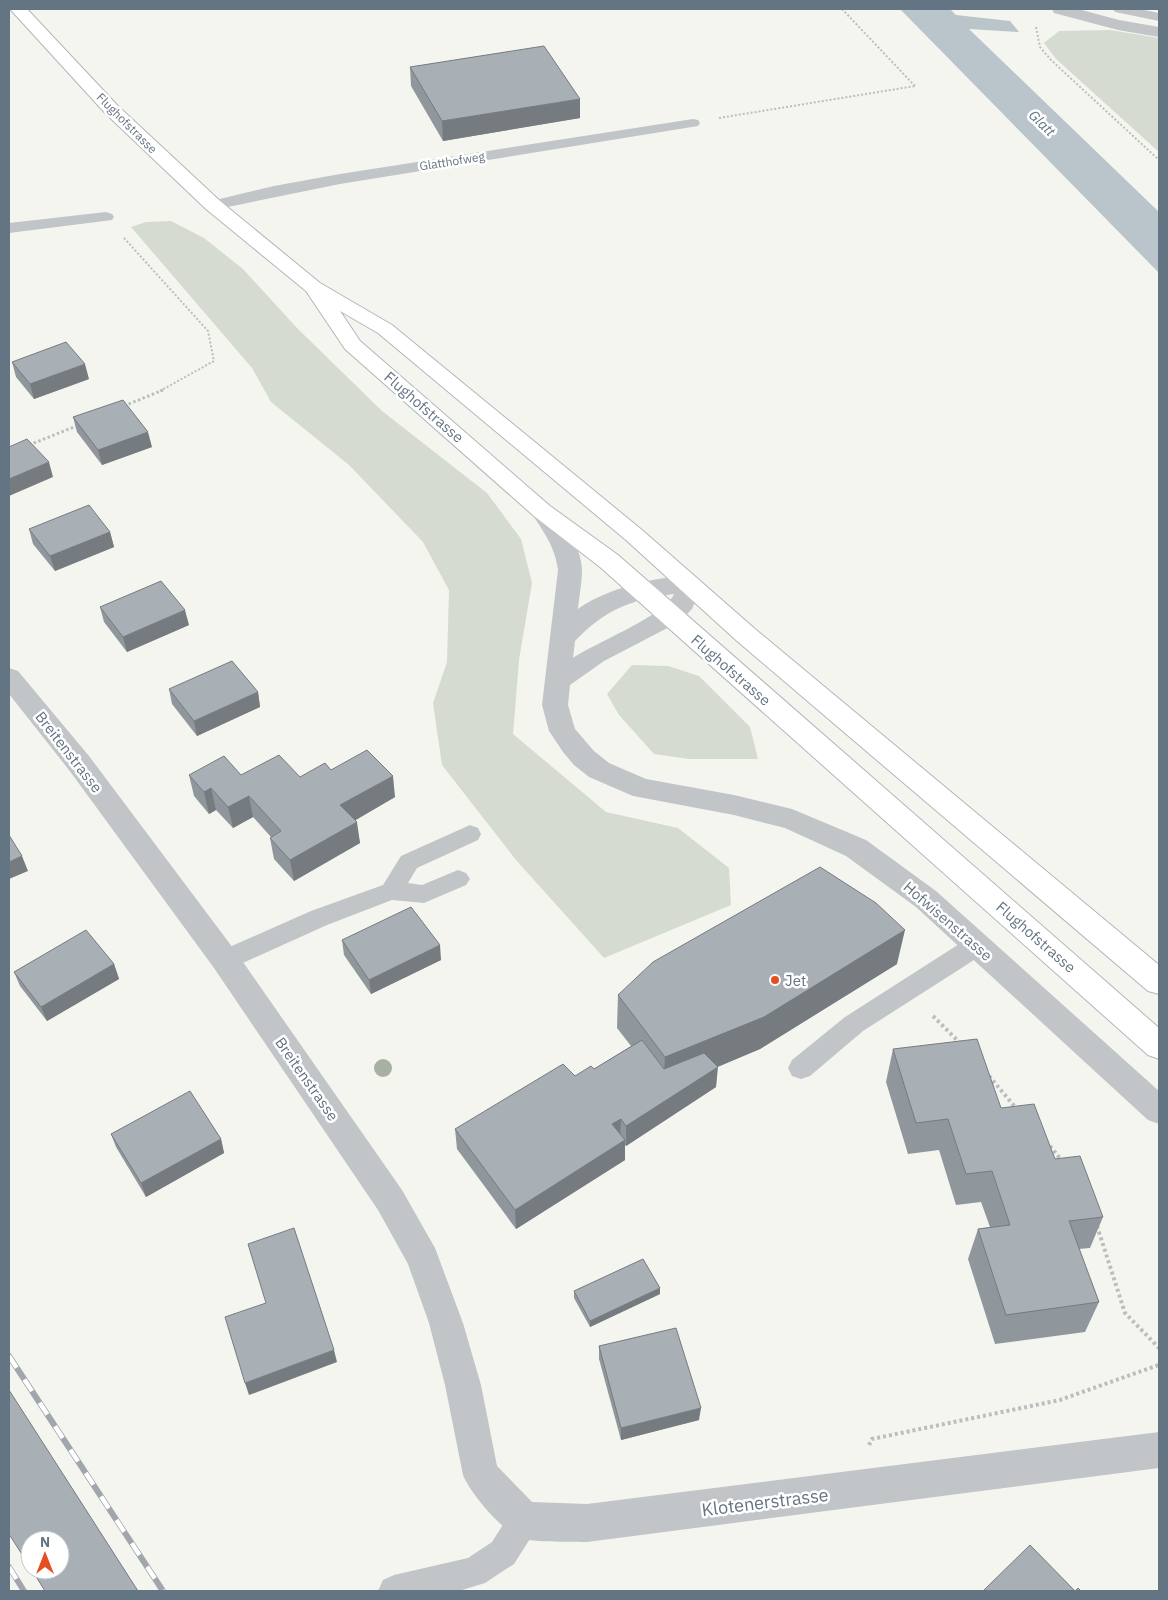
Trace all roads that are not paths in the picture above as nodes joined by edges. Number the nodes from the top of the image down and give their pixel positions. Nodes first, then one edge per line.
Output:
1 (18, 9) edge
2 (1060, 9) edge
3 (1120, 9) edge
4 (1159, 17) edge
5 (1159, 32) edge
6 (693, 123) road end
7 (213, 205) junction
8 (106, 217) road end
9 (9, 228) edge
10 (313, 287) junction
11 (542, 511) junction
12 (690, 585) junction
13 (642, 591) junction
14 (670, 616) junction
15 (562, 639) junction
16 (9, 677) edge
17 (558, 681) junction
18 (470, 834) dead end
19 (458, 879) dead end
20 (391, 891) junction
21 (976, 946) junction
22 (225, 960) junction
23 (1159, 982) edge
24 (1159, 1046) edge
25 (800, 1068) dead end
26 (1159, 1110) edge
27 (1159, 1450) edge
28 (524, 1520) junction
29 (394, 1591) edge

1 - 7 main road, Flughofstrasse
2 - 5 street
3 - 4 lane
6 - 7 lane, Glatthofweg
7 - 10 main road, Flughofstrasse
8 - 9 lane
10 - 11 main road, Flughofstrasse
10 - 12 main road, Flughofstrasse
11 - 13 main road, Flughofstrasse
11 - 15 street, Hofwisenstrasse
12 - 13 street
12 - 14 street
12 - 23 main road, Flughofstrasse
13 - 14 main road, Flughofstrasse
13 - 15 street
14 - 17 street
14 - 24 main road, Flughofstrasse
15 - 17 street, Hofwisenstrasse
16 - 22 street, Breitenstrasse
17 - 21 street, Hofwisenstrasse
18 - 20 lane
19 - 20 lane
20 - 22 lane
21 - 25 lane
21 - 26 street, Hofwisenstrasse
22 - 28 street, Breitenstrasse
27 - 28 street, Klotenerstrasse
28 - 29 lane

